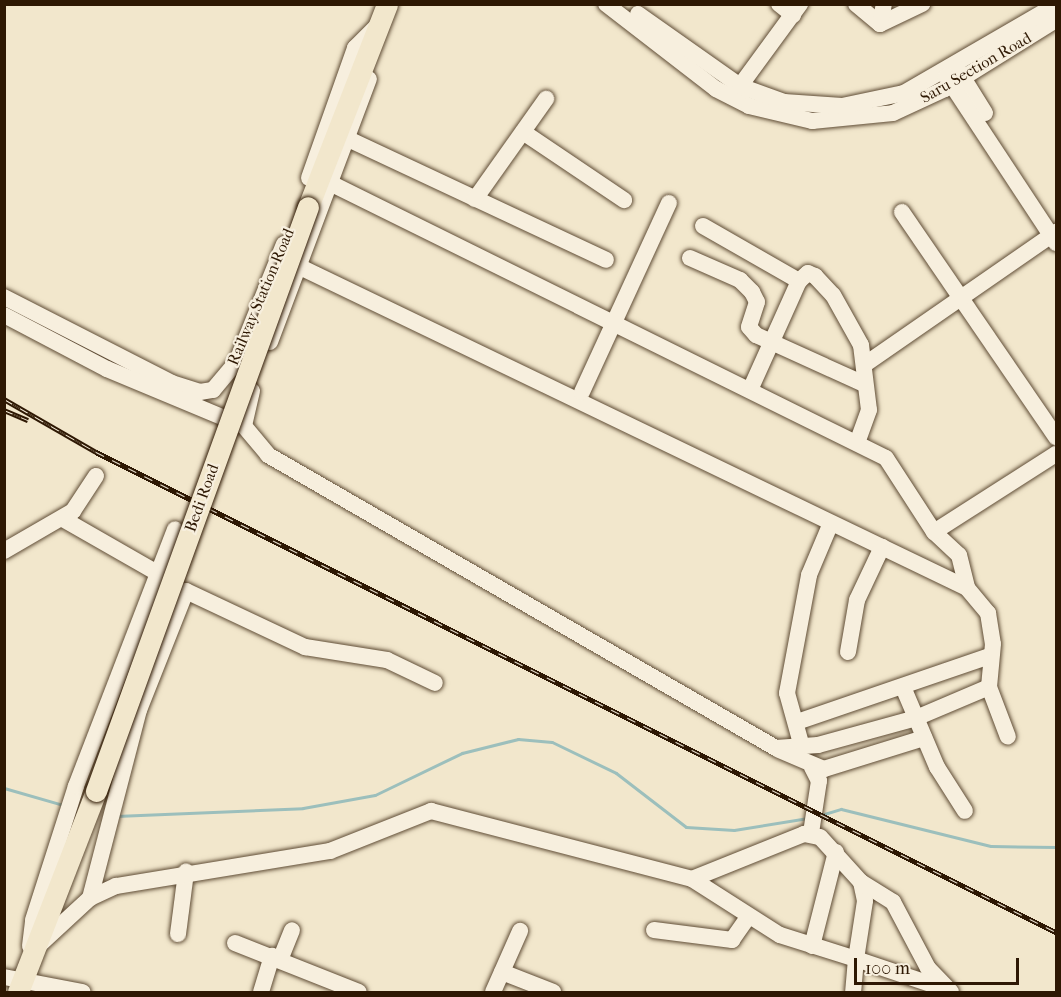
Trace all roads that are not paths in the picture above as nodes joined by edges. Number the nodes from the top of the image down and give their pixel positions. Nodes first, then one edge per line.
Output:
1 (606, 4) edge
2 (625, 4) edge
3 (778, 4) edge
4 (856, 4) edge
5 (884, 4) edge
6 (922, 4) edge
7 (1056, 5) edge
8 (797, 10) edge
9 (383, 14) edge
10 (1056, 20) edge
11 (880, 24) junction
12 (953, 75) junction
13 (740, 86) junction
14 (546, 99) dead end
15 (523, 132) junction
16 (346, 138) junction
17 (330, 183) junction
18 (476, 199) junction
19 (624, 200) dead end
20 (669, 203) dead end
21 (902, 212) dead end
22 (703, 226) dead end
23 (1056, 235) edge
24 (690, 258) dead end
25 (606, 260) dead end
26 (298, 266) junction
27 (805, 273) junction
28 (4, 297) edge
29 (965, 301) junction
30 (4, 315) edge
31 (616, 323) junction
32 (770, 345) junction
33 (864, 374) junction
34 (750, 390) junction
35 (582, 392) dead end
36 (244, 426) junction
37 (1056, 438) edge
38 (857, 443) junction
39 (1056, 454) edge
40 (96, 476) dead end
41 (63, 519) junction
42 (831, 523) junction
43 (175, 529) dead end
44 (934, 532) junction
45 (882, 547) junction
46 (4, 551) edge
47 (159, 574) junction
48 (967, 588) junction
49 (848, 652) dead end
50 (990, 656) junction
51 (435, 684) dead end
52 (903, 687) junction
53 (988, 687) junction
54 (916, 718) junction
55 (797, 722) junction
56 (1008, 737) dead end
57 (924, 738) junction
58 (802, 747) junction
59 (776, 748) junction
60 (812, 767) junction
61 (965, 811) dead end
62 (811, 833) junction
63 (836, 852) junction
64 (186, 872) junction
65 (692, 879) junction
66 (861, 882) junction
67 (90, 898) junction
68 (749, 916) junction
69 (292, 930) dead end
70 (654, 930) dead end
71 (520, 931) dead end
72 (178, 934) dead end
73 (235, 943) dead end
74 (812, 946) junction
75 (276, 958) junction
76 (856, 959) junction
77 (26, 965) edge
78 (502, 972) junction
79 (949, 991) edge
80 (83, 993) edge
81 (261, 993) edge
82 (359, 993) edge
83 (493, 993) edge
84 (553, 993) edge
85 (853, 993) edge

1 - 12 street, Saru Section Road
2 - 13 street, Saru Section Road
3 - 8 street
4 - 11 street
5 - 11 street
6 - 11 street
7 - 12 street, Saru Section Road
8 - 13 street
9 - 16 street
9 - 28 street, Railway Station Road
9 - 77 main road, Bedi Road, bridge
10 - 12 street, Saru Section Road
12 - 13 street, Saru Section Road
12 - 23 street
14 - 15 street
15 - 18 street
15 - 19 street
16 - 17 street
16 - 18 street
17 - 26 street
17 - 31 street
18 - 25 street
20 - 31 street
21 - 29 street
22 - 27 street
23 - 29 street
24 - 32 street
26 - 36 street
26 - 42 street
27 - 32 street
27 - 33 street
29 - 33 street
29 - 37 street
30 - 36 street
31 - 34 street
31 - 35 street
32 - 33 street
32 - 34 street
33 - 38 street
34 - 38 street
36 - 59 street
38 - 44 street
39 - 44 street
40 - 41 street
41 - 46 street
41 - 47 street
42 - 45 street
42 - 55 street
43 - 47 street
44 - 48 street
45 - 48 street
45 - 49 street
47 - 77 street
48 - 50 street
50 - 52 street
50 - 53 street
51 - 67 street
52 - 54 street
52 - 55 street
53 - 54 street
53 - 56 street
54 - 57 street
54 - 58 street
55 - 58 street
57 - 60 street
57 - 61 street
58 - 59 street
59 - 60 street
60 - 62 street
62 - 63 street
62 - 65 street
63 - 66 street
63 - 74 street
64 - 65 street
64 - 67 street
64 - 72 street
65 - 68 street
66 - 76 street
66 - 79 street
67 - 77 street
68 - 70 street
68 - 74 street
69 - 75 street
71 - 78 street
73 - 75 street
74 - 76 street
75 - 81 street
75 - 82 street
76 - 79 street
76 - 85 street
77 - 80 street
78 - 83 street
78 - 84 street

